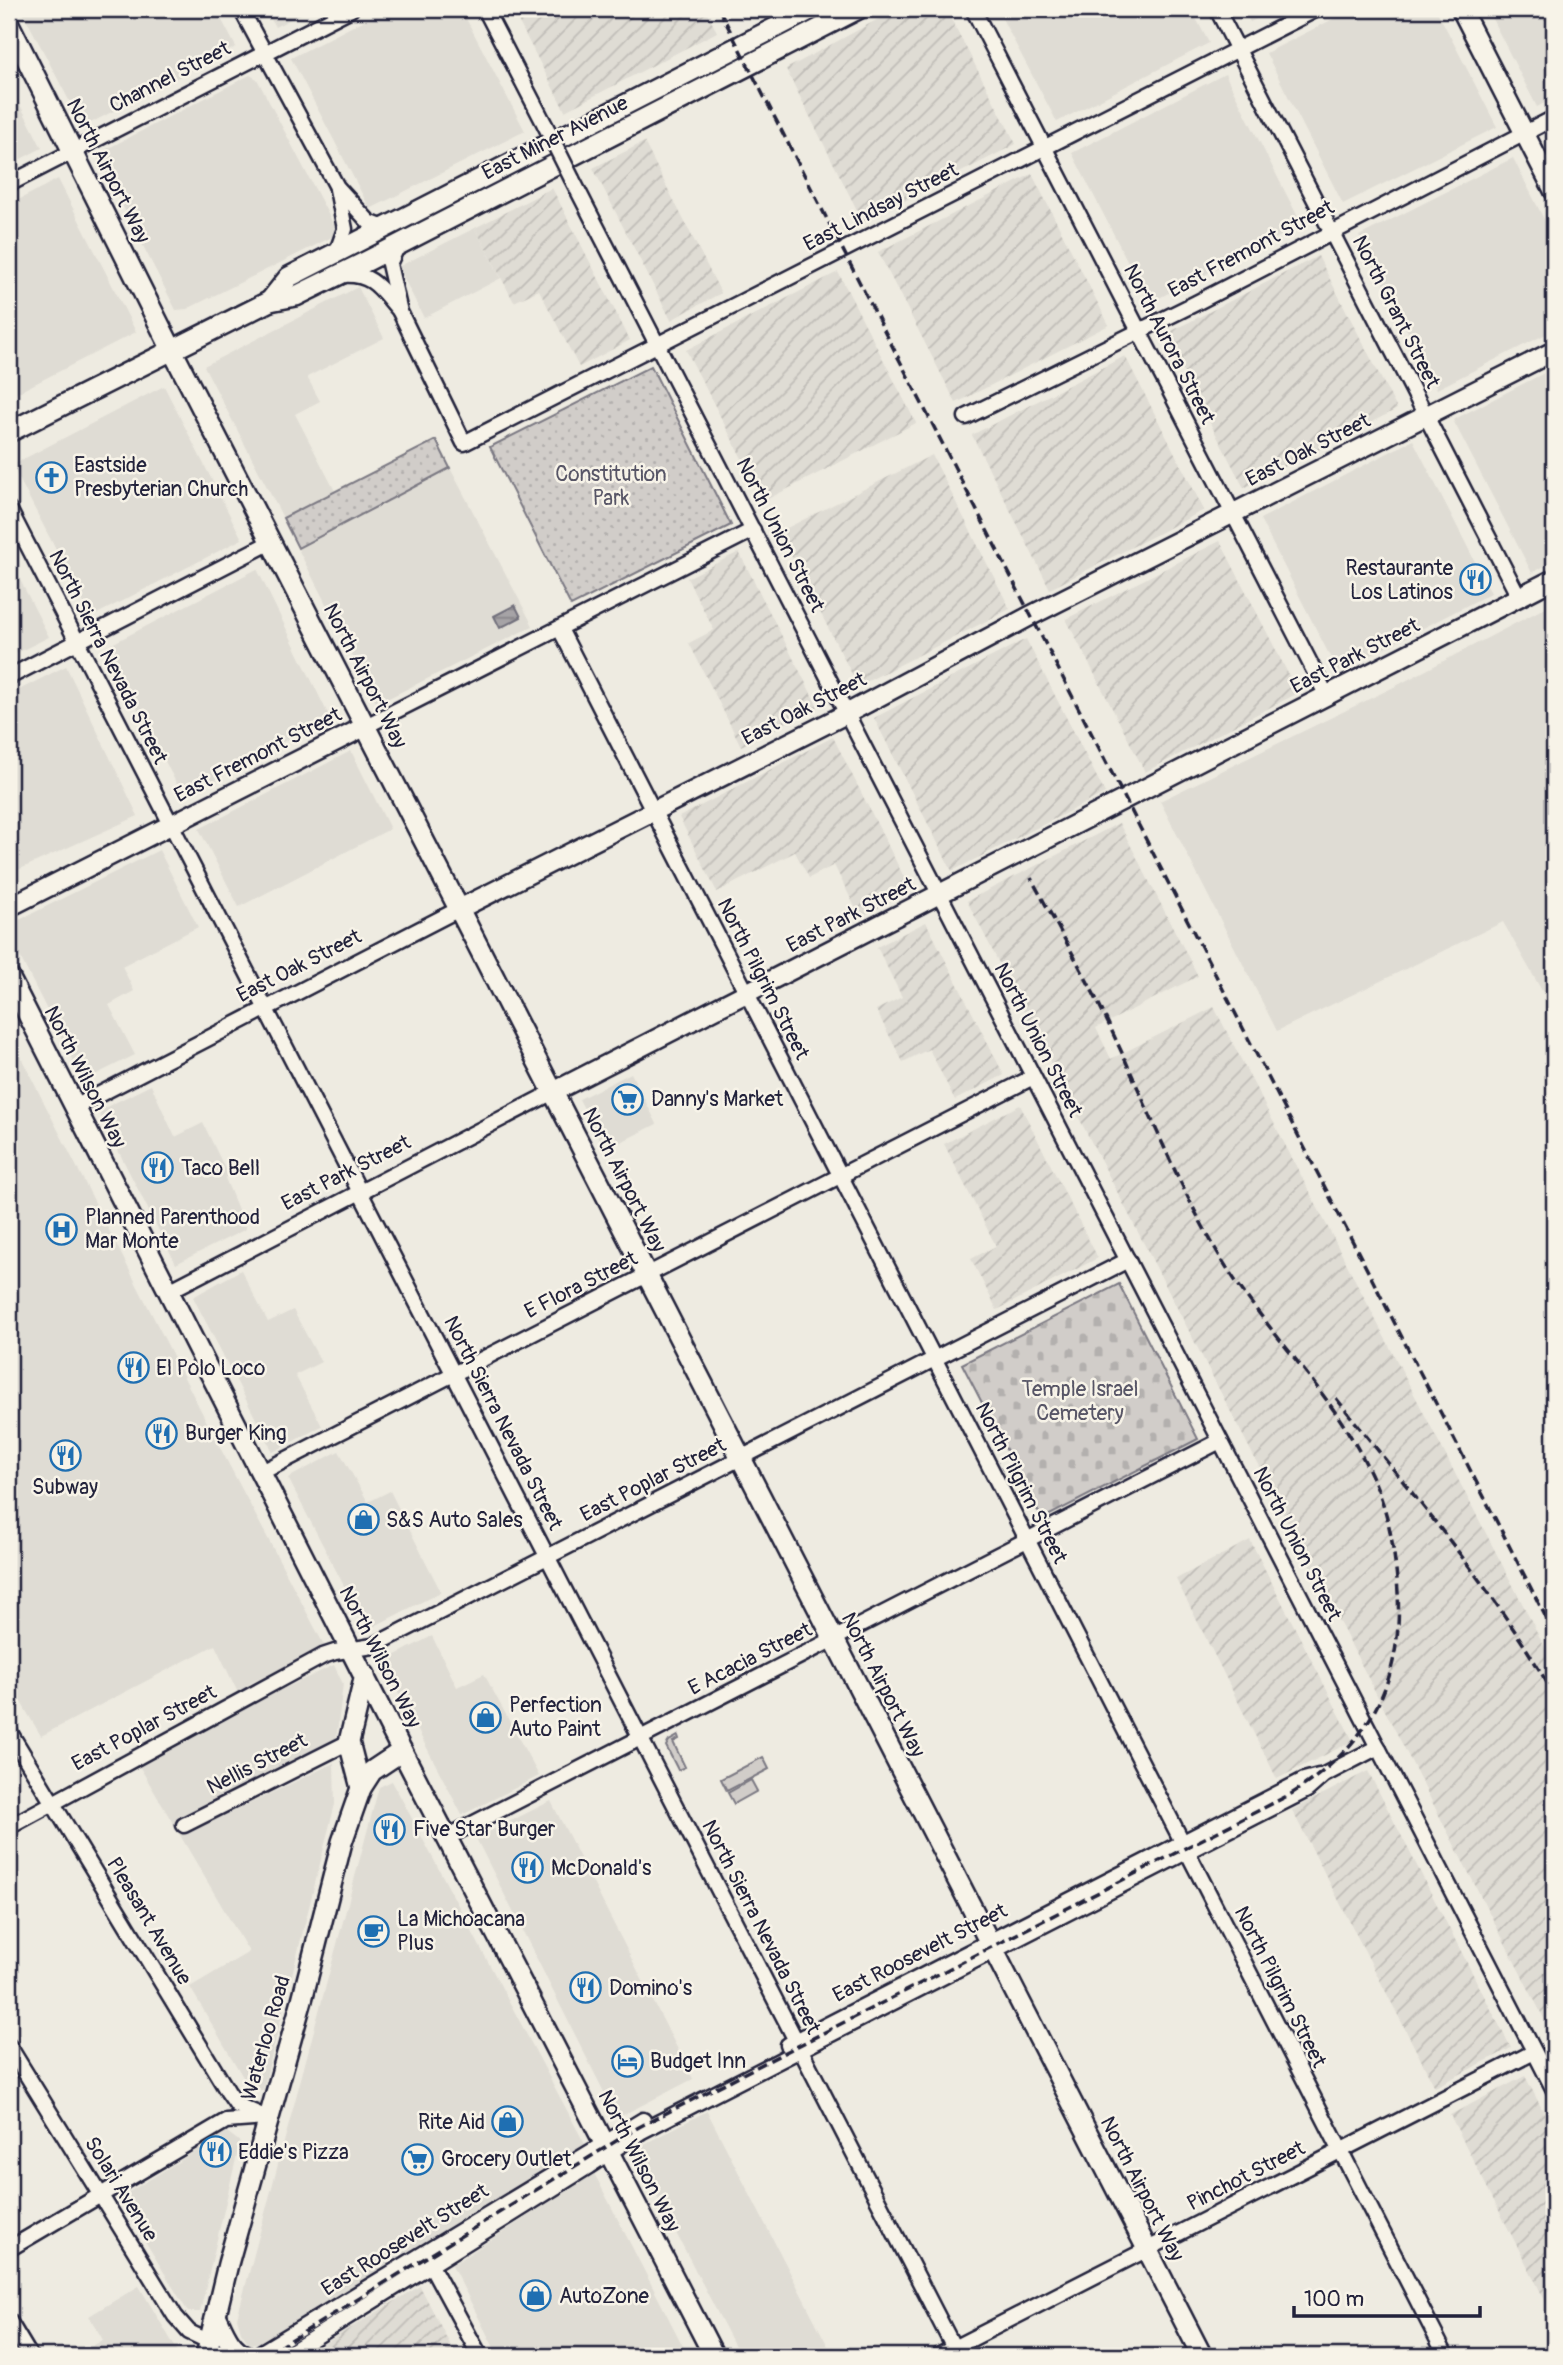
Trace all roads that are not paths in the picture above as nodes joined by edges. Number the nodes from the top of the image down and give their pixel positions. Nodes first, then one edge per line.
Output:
1 (241, 9) edge
2 (351, 9) edge
3 (485, 9) edge
4 (812, 9) edge
5 (858, 9) edge
6 (1217, 9) edge
7 (1317, 9) edge
8 (1461, 9) edge
9 (975, 10) edge
10 (9, 24) edge
11 (1237, 50) junction
12 (263, 53) junction
13 (1554, 118) edge
14 (1524, 133) junction
15 (1044, 148) junction
16 (73, 152) junction
17 (9, 184) edge
18 (337, 187) junction
19 (1554, 191) edge
20 (390, 226) junction
21 (1331, 232) junction
22 (399, 245) junction
23 (336, 254) junction
24 (340, 275) junction
25 (270, 301) junction
26 (400, 312) junction
27 (1139, 332) junction
28 (657, 345) junction
29 (172, 350) junction
30 (1554, 351) edge
31 (1425, 415) junction
32 (966, 417) dead end
33 (9, 432) edge
34 (9, 509) edge
35 (1233, 514) junction
36 (753, 530) junction
37 (271, 542) junction
38 (1554, 579) edge
39 (1519, 597) junction
40 (560, 629) junction
41 (77, 640) junction
42 (9, 677) edge
43 (1327, 696) junction
44 (848, 713) junction
45 (366, 726) junction
46 (654, 811) junction
47 (171, 826) junction
48 (940, 894) junction
49 (9, 907) edge
50 (459, 909) junction
51 (9, 977) edge
52 (747, 994) junction
53 (266, 1008) junction
54 (1033, 1077) junction
55 (553, 1092) junction
56 (75, 1107) junction
57 (840, 1176) junction
58 (360, 1191) junction
59 (1128, 1260) junction
60 (647, 1275) junction
61 (169, 1291) junction
62 (934, 1359) junction
63 (453, 1374) junction
64 (1220, 1441) junction
65 (741, 1459) junction
66 (260, 1473) junction
67 (1028, 1541) junction
68 (548, 1557) junction
69 (834, 1640) junction
70 (351, 1649) junction
71 (365, 1675) junction
72 (9, 1731) edge
73 (641, 1738) junction
74 (349, 1742) junction
75 (1378, 1747) junction
76 (402, 1751) junction
77 (361, 1788) junction
78 (52, 1802) junction
79 (184, 1825) dead end
80 (9, 1827) edge
81 (447, 1837) junction
82 (1185, 1847) junction
83 (991, 1946) junction
84 (799, 2045) junction
85 (9, 2046) edge
86 (1534, 2052) junction
87 (1554, 2090) edge
88 (267, 2118) junction
89 (606, 2148) junction
90 (1340, 2151) junction
91 (100, 2195) junction
92 (9, 2249) edge
93 (1147, 2250) junction
94 (427, 2259) junction
95 (216, 2315) junction
96 (9, 2322) edge
97 (208, 2349) edge
98 (956, 2352) edge
99 (30, 2356) edge
100 (247, 2356) edge
101 (255, 2356) edge
102 (285, 2356) edge
103 (480, 2356) edge
104 (714, 2356) edge
105 (938, 2356) edge
106 (1202, 2356) edge
107 (1446, 2356) edge

1 - 12 street
2 - 12 street, Channel Street
3 - 28 street, North Union Street, bridge
4 - 20 main road, East Miner Avenue
5 - 22 main road, East Miner Avenue
6 - 11 street, North Grant Street
7 - 11 street, East Lindsay Street
8 - 14 street
9 - 15 street, North Aurora Street
10 - 16 main road, North Airport Way
11 - 15 street, East Lindsay Street
11 - 21 street, North Grant Street
12 - 16 street, Channel Street
12 - 18 street
13 - 14 street, East Fremont Street
14 - 19 street
14 - 21 street, East Fremont Street
15 - 27 street, North Aurora Street
15 - 28 street, East Lindsay Street
16 - 17 street, Channel Street
16 - 29 main road, North Airport Way
18 - 20 street
18 - 23 street
20 - 23 main road, East Miner Avenue
21 - 27 street, East Fremont Street
21 - 31 street, North Grant Street
22 - 24 main road, East Miner Avenue
22 - 26 street
23 - 25 main road, East Miner Avenue
24 - 25 main road, East Miner Avenue
24 - 26 street
25 - 29 main road, East Miner Avenue
26 - 28 street, East Lindsay Street
27 - 32 street, East Fremont Street
27 - 35 street, North Aurora Street
28 - 36 street, North Union Street
29 - 33 main road, East Miner Avenue
29 - 37 main road, North Airport Way
30 - 31 street, East Oak Street
31 - 35 street, East Oak Street
31 - 39 street, North Grant Street
34 - 41 street, North Sierra Nevada Street
35 - 43 street, North Aurora Street
35 - 44 street, East Oak Street
36 - 40 street, East Fremont Street
36 - 44 street, North Union Street
37 - 41 street
37 - 45 main road, North Airport Way
38 - 39 street, East Park Street
39 - 43 street, East Park Street
40 - 45 street, East Fremont Street
40 - 46 street, North Pilgrim Street
41 - 42 street
41 - 47 street, North Sierra Nevada Street
43 - 48 street, East Park Street
44 - 46 street, East Oak Street
44 - 48 street, North Union Street
45 - 47 street, East Fremont Street
45 - 50 main road, North Airport Way
46 - 50 street, East Oak Street
46 - 52 street, North Pilgrim Street
47 - 49 street, East Fremont Street
47 - 53 street, North Sierra Nevada Street
48 - 52 street, East Park Street
48 - 54 street, North Union Street
50 - 53 street, East Oak Street
50 - 55 main road, North Airport Way
51 - 56 main road, North Wilson Way
52 - 55 street, East Park Street
52 - 57 street, North Pilgrim Street
53 - 56 street, East Oak Street
53 - 58 street, North Sierra Nevada Street
54 - 57 street, E Flora Street
54 - 59 street, North Union Street
55 - 58 street, East Park Street
55 - 60 main road, North Airport Way
56 - 61 main road, North Wilson Way
57 - 60 street, E Flora Street
57 - 62 street, North Pilgrim Street
58 - 61 street, East Park Street
58 - 63 street, North Sierra Nevada Street
59 - 62 street, East Poplar Street
59 - 64 street, North Union Street
60 - 63 street, E Flora Street
60 - 65 main road, North Airport Way
61 - 66 main road, North Wilson Way
62 - 65 street, East Poplar Street
62 - 67 street, North Pilgrim Street
63 - 66 street, E Flora Street
63 - 68 street, North Sierra Nevada Street
64 - 67 street, E Acacia Street
64 - 75 street, North Union Street
65 - 68 street, East Poplar Street
65 - 69 main road, North Airport Way
66 - 70 main road, North Wilson Way
67 - 69 street, E Acacia Street
67 - 82 street, North Pilgrim Street
68 - 70 street, East Poplar Street
68 - 73 street, North Sierra Nevada Street
69 - 73 street, E Acacia Street
69 - 83 main road, North Airport Way
70 - 71 main road, North Wilson Way
70 - 78 street, East Poplar Street
71 - 74 main road
71 - 76 main road, North Wilson Way
72 - 78 street, Pleasant Avenue
73 - 81 street, E Acacia Street
73 - 84 street, North Sierra Nevada Street
74 - 77 main road
74 - 79 street, Nellis Street
75 - 82 street, East Roosevelt Street
75 - 86 street, North Union Street
76 - 77 main road, Waterloo Road
76 - 81 main road, North Wilson Way
77 - 88 main road, Waterloo Road
78 - 80 street, East Poplar Street
78 - 88 street, Pleasant Avenue
81 - 89 main road, North Wilson Way
82 - 83 street, East Roosevelt Street
82 - 90 street, North Pilgrim Street
83 - 84 street, East Roosevelt Street
83 - 93 main road, North Airport Way
84 - 89 street, East Roosevelt Street
84 - 98 street, North Sierra Nevada Street
85 - 91 street, Solari Avenue
86 - 87 street, North Union Street
86 - 90 street, Pinchot Street
88 - 91 street
88 - 95 main road, Waterloo Road
89 - 94 street, East Roosevelt Street
89 - 104 main road, North Wilson Way
90 - 93 street, Pinchot Street
90 - 107 street, North Pilgrim Street
91 - 92 street
91 - 97 street, Solari Avenue
93 - 98 street, Pinchot Street
93 - 106 main road, North Airport Way
94 - 101 street, East Roosevelt Street
94 - 102 street, East Roosevelt Street
94 - 103 street
95 - 97 main road, Waterloo Road
95 - 100 main road
96 - 99 street
98 - 105 street, Pinchot Street

